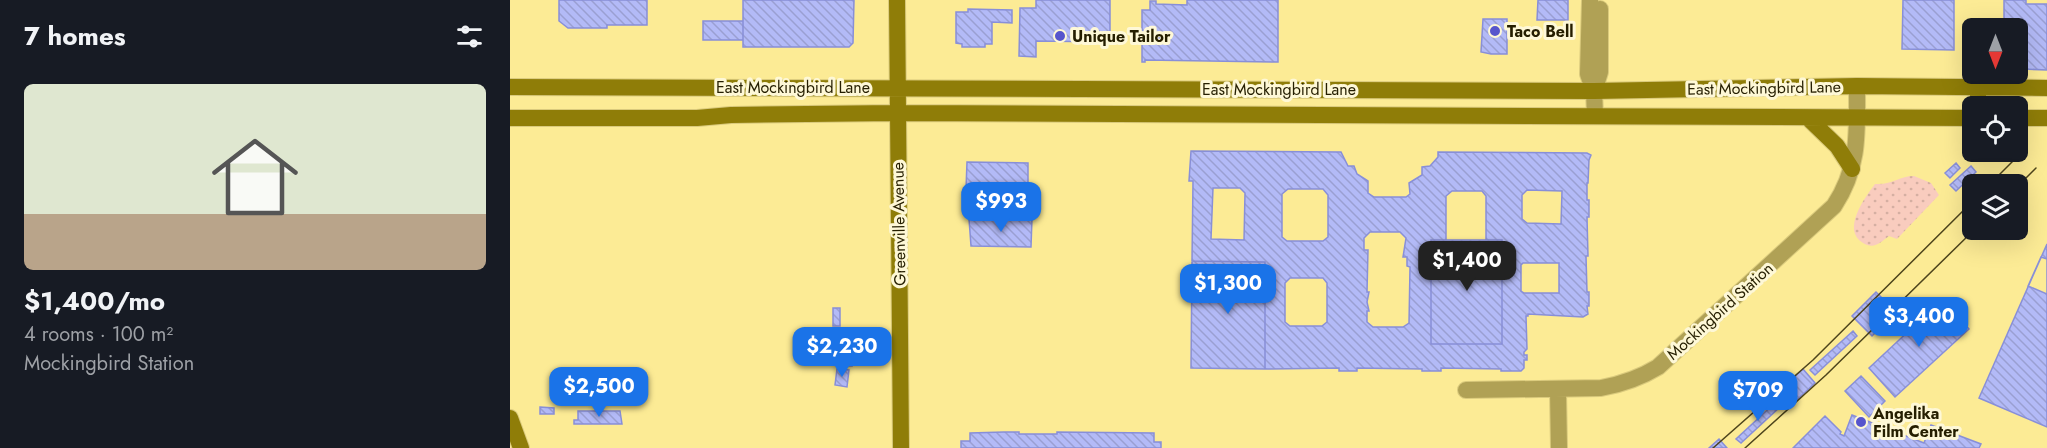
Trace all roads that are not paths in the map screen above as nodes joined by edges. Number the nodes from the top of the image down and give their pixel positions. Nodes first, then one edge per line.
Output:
1 (897, 0) edge
2 (1590, 0) edge
3 (1600, 0) edge
4 (1857, 86) junction
5 (510, 87) edge
6 (1978, 87) junction
7 (896, 88) junction
8 (1214, 88) junction
9 (2047, 88) edge
10 (1385, 89) junction
11 (1746, 90) junction
12 (1594, 91) junction
13 (1978, 96) edge
14 (896, 113) junction
15 (1215, 115) junction
16 (1386, 115) junction
17 (1595, 115) junction
18 (1746, 117) junction
19 (510, 118) edge
20 (1808, 118) junction
21 (1857, 118) junction
22 (1962, 118) edge
23 (2028, 118) edge
24 (2047, 118) edge
25 (1852, 169) junction
26 (1466, 390) dead end
27 (1558, 390) junction
28 (510, 418) edge
29 (521, 448) edge
30 (901, 448) edge
31 (1559, 448) edge

1 - 7 main road, Greenville Avenue
2 - 12 street
3 - 12 street
4 - 6 main road, East Mockingbird Lane
4 - 11 main road, East Mockingbird Lane
4 - 21 street, Mockingbird Station
5 - 7 main road, East Mockingbird Lane
6 - 9 main road, East Mockingbird Lane
6 - 13 main road
7 - 8 main road, East Mockingbird Lane
7 - 14 main road, Greenville Avenue
8 - 10 main road, East Mockingbird Lane
8 - 15 main road
10 - 12 main road, East Mockingbird Lane
10 - 16 main road
11 - 12 main road, East Mockingbird Lane
11 - 18 main road
12 - 17 street
14 - 15 main road, East Mockingbird Lane
14 - 19 main road, East Mockingbird Lane
14 - 30 main road, Greenville Avenue
15 - 16 main road, East Mockingbird Lane
16 - 17 main road, East Mockingbird Lane
17 - 18 main road, East Mockingbird Lane
18 - 20 main road, East Mockingbird Lane
20 - 21 main road, East Mockingbird Lane
20 - 25 main road
21 - 22 main road, East Mockingbird Lane
21 - 25 street, Mockingbird Station
23 - 24 main road
25 - 27 street, Mockingbird Station
26 - 27 street, Mockingbird Station
27 - 31 street
28 - 29 main road

